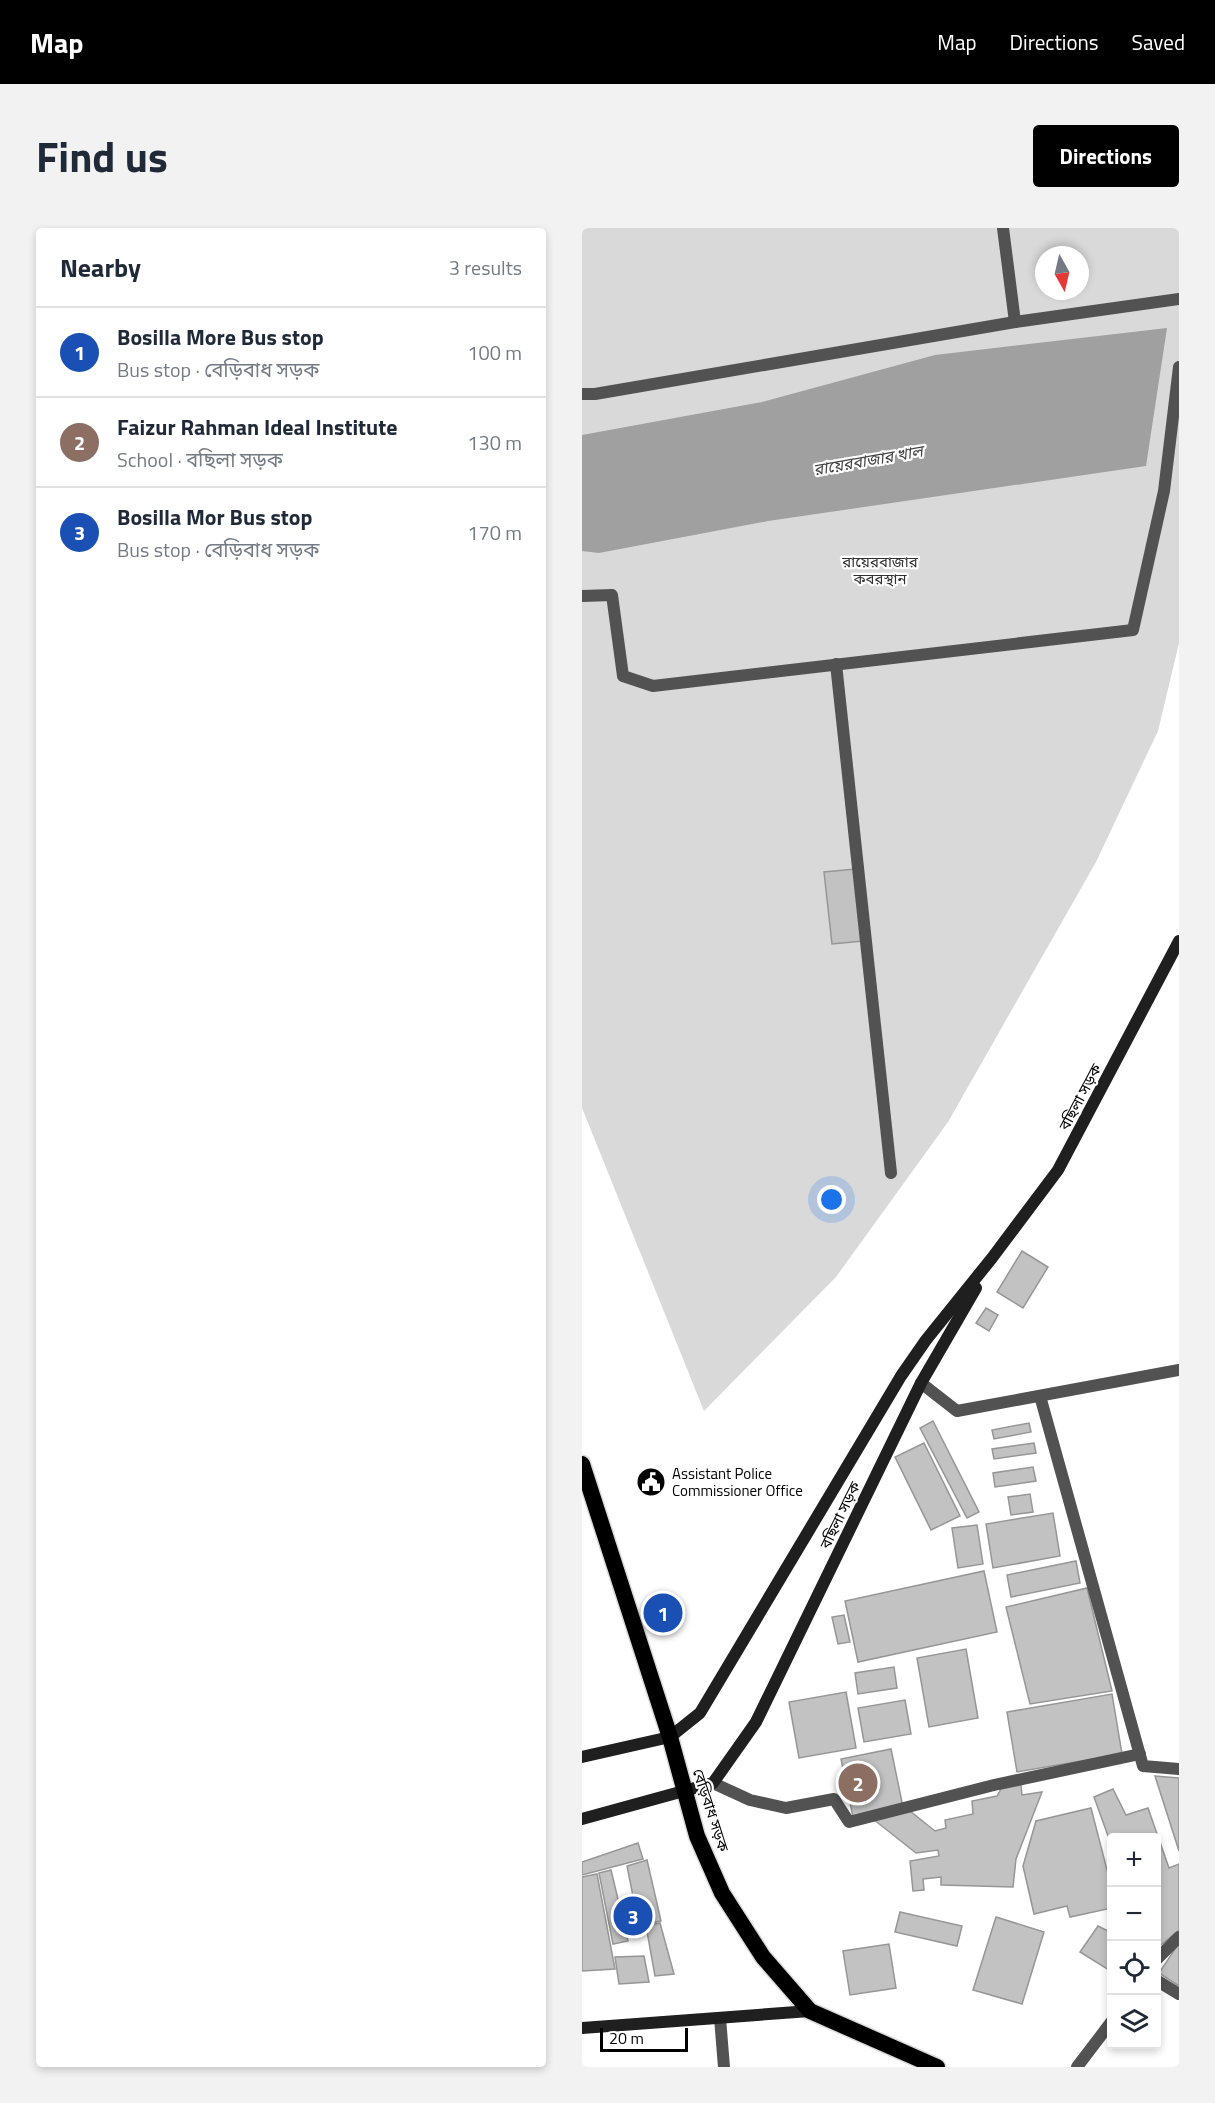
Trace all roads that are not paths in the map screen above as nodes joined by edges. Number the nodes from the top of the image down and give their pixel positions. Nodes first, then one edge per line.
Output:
1 (1003, 228) edge
2 (1179, 299) edge
3 (1015, 322) junction
4 (1179, 368) edge
5 (582, 394) edge
6 (582, 596) edge
7 (836, 664) junction
8 (1179, 941) edge
9 (891, 1173) dead end
10 (992, 1258) junction
11 (1179, 1370) edge
12 (921, 1383) junction
13 (1040, 1396) junction
14 (582, 1465) edge
15 (670, 1737) junction
16 (1140, 1754) junction
17 (582, 1757) edge
18 (1179, 1769) edge
19 (713, 1783) junction
20 (684, 1792) junction
21 (582, 1819) edge
22 (1179, 1937) edge
23 (1161, 1955) edge
24 (1161, 1983) edge
25 (1179, 1994) edge
26 (810, 2011) junction
27 (720, 2018) junction
28 (582, 2028) edge
29 (1107, 2028) edge
30 (724, 2067) edge
31 (937, 2067) edge
32 (1077, 2067) edge

1 - 3 street
2 - 3 street
3 - 5 street
4 - 7 street
6 - 7 street
7 - 9 street
8 - 10 main road, বছিলা সড়ক
10 - 12 main road, বছিলা সড়ক
10 - 15 main road, বছিলা সড়ক
11 - 13 street
12 - 13 street
12 - 19 main road, বছিলা সড়ক
13 - 16 street
14 - 15 highway, বেড়িবাধ সড়ক
15 - 17 main road
15 - 20 highway, বেড়িবাধ সড়ক
16 - 18 street
16 - 19 street
19 - 20 main road
20 - 21 main road
20 - 26 highway, বেড়িবাধ সড়ক
22 - 23 street
24 - 25 street
26 - 27 main road
26 - 31 highway, বেড়িবাধ সড়ক
27 - 28 main road
27 - 30 street
29 - 32 street

